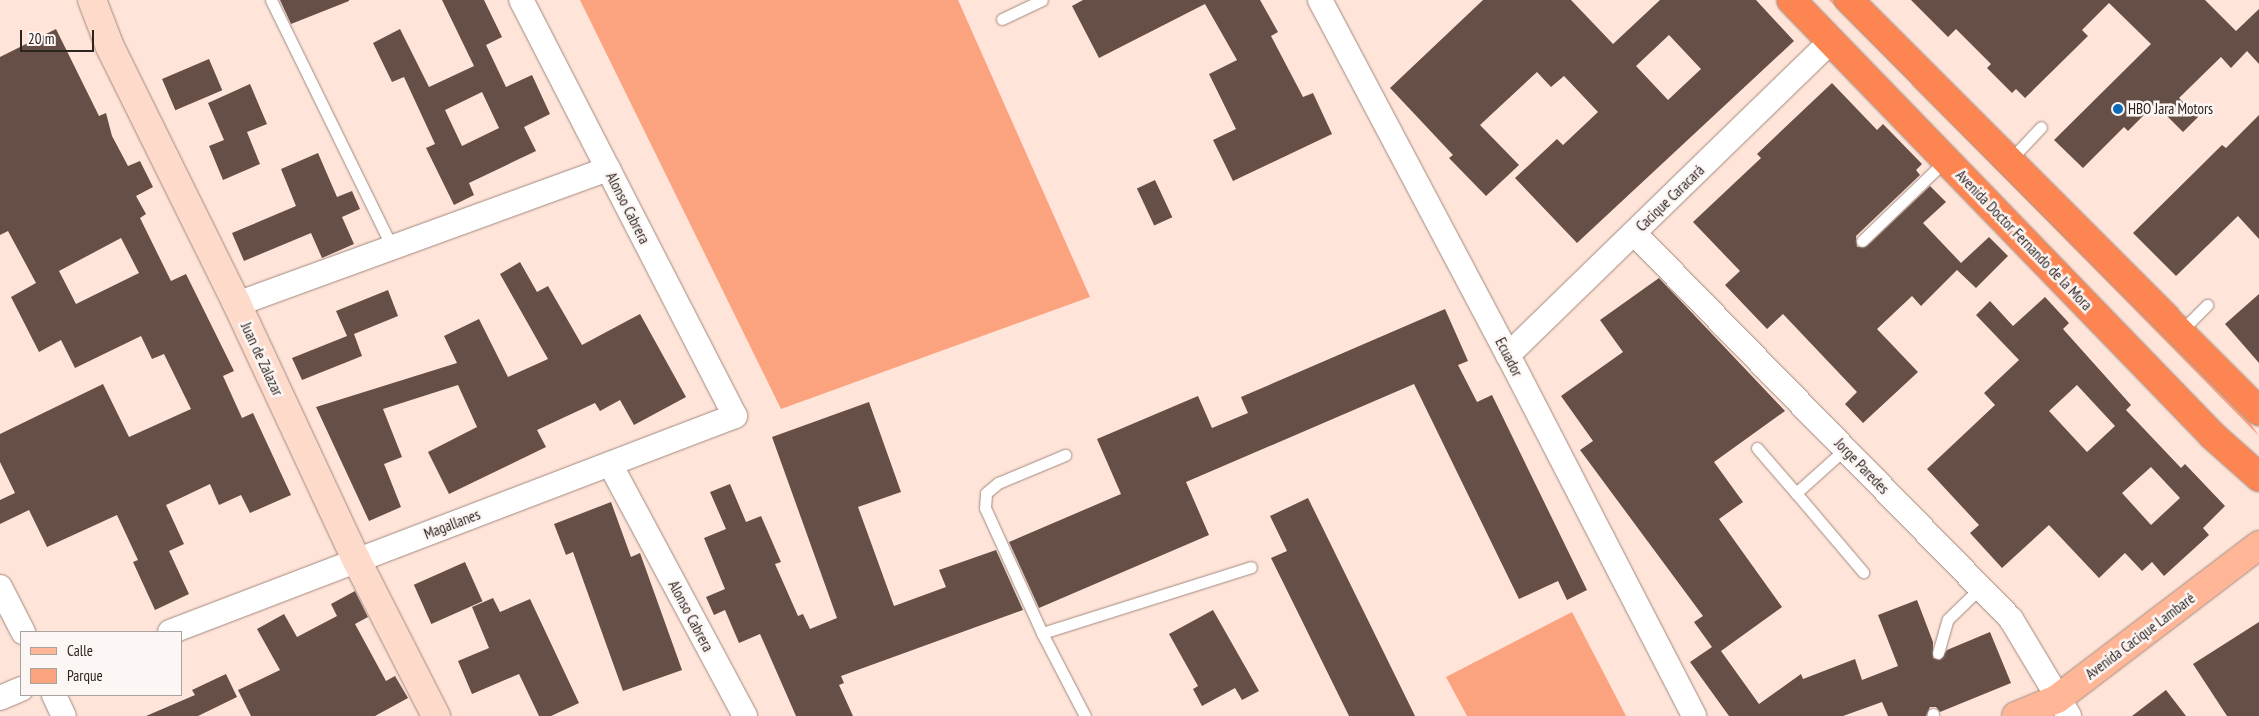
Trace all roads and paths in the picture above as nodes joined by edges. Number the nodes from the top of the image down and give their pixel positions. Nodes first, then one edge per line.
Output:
1 (92, 0) edge
2 (271, 0) edge
3 (521, 0) edge
4 (1042, 0) edge
5 (1320, 0) edge
6 (1791, 0) edge
7 (1849, 0) edge
8 (1002, 19) dead end
9 (1831, 41) junction
10 (2041, 127) dead end
11 (1946, 160) junction
12 (2010, 160) junction
13 (608, 168) junction
14 (1634, 233) junction
15 (1862, 241) dead end
16 (392, 247) junction
17 (236, 304) junction
18 (2207, 305) dead end
19 (2181, 331) junction
20 (1508, 355) junction
21 (2259, 411) edge
22 (735, 416) joint
23 (1757, 448) dead end
24 (1845, 449) junction
25 (1065, 455) dead end
26 (610, 464) junction
27 (2259, 477) edge
28 (1796, 493) junction
29 (2259, 545) edge
30 (357, 561) junction
31 (1251, 566) dead end
32 (1863, 572) dead end
33 (0, 587) edge
34 (1980, 588) junction
35 (22, 631) edge
36 (173, 631) edge
37 (1042, 633) junction
38 (1938, 653) dead end
39 (20, 689) edge
40 (54, 696) edge
41 (0, 698) edge
42 (2063, 708) edge
43 (64, 716) edge
44 (436, 716) edge
45 (745, 716) edge
46 (1084, 716) edge
47 (1694, 716) edge
48 (2016, 716) edge

1 - 17 street, Juan de Zalazar
2 - 16 lane
3 - 13 street, Alonso Cabrera
4 - 8 lane
5 - 20 street, Ecuador
6 - 9 highway, Avenida Doctor Fernando de la Mora
7 - 12 highway
9 - 11 highway, Avenida Doctor Fernando de la Mora
9 - 14 street, Cacique Caracará
10 - 12 lane
11 - 15 lane
11 - 27 highway, Avenida Doctor Fernando de la Mora
12 - 19 highway
13 - 16 street
13 - 22 street, Alonso Cabrera
14 - 20 street, Cacique Caracará
14 - 24 street, Jorge Paredes
16 - 17 street
17 - 30 street, Juan de Zalazar
18 - 19 lane
19 - 21 highway
20 - 47 street, Ecuador
22 - 26 street, Magallanes
23 - 28 lane
24 - 28 lane
24 - 34 street, Jorge Paredes
25 - 37 lane
26 - 30 street, Magallanes
26 - 45 street, Alonso Cabrera
28 - 32 lane
29 - 42 main road, Avenida Cacique Lambaré
30 - 36 street, Magallanes
30 - 44 street, Juan de Zalazar
31 - 37 lane
33 - 35 street
34 - 38 lane
34 - 42 street, Jorge Paredes
37 - 46 lane
39 - 41 street
40 - 43 street
42 - 48 main road, Avenida Cacique Lambaré

